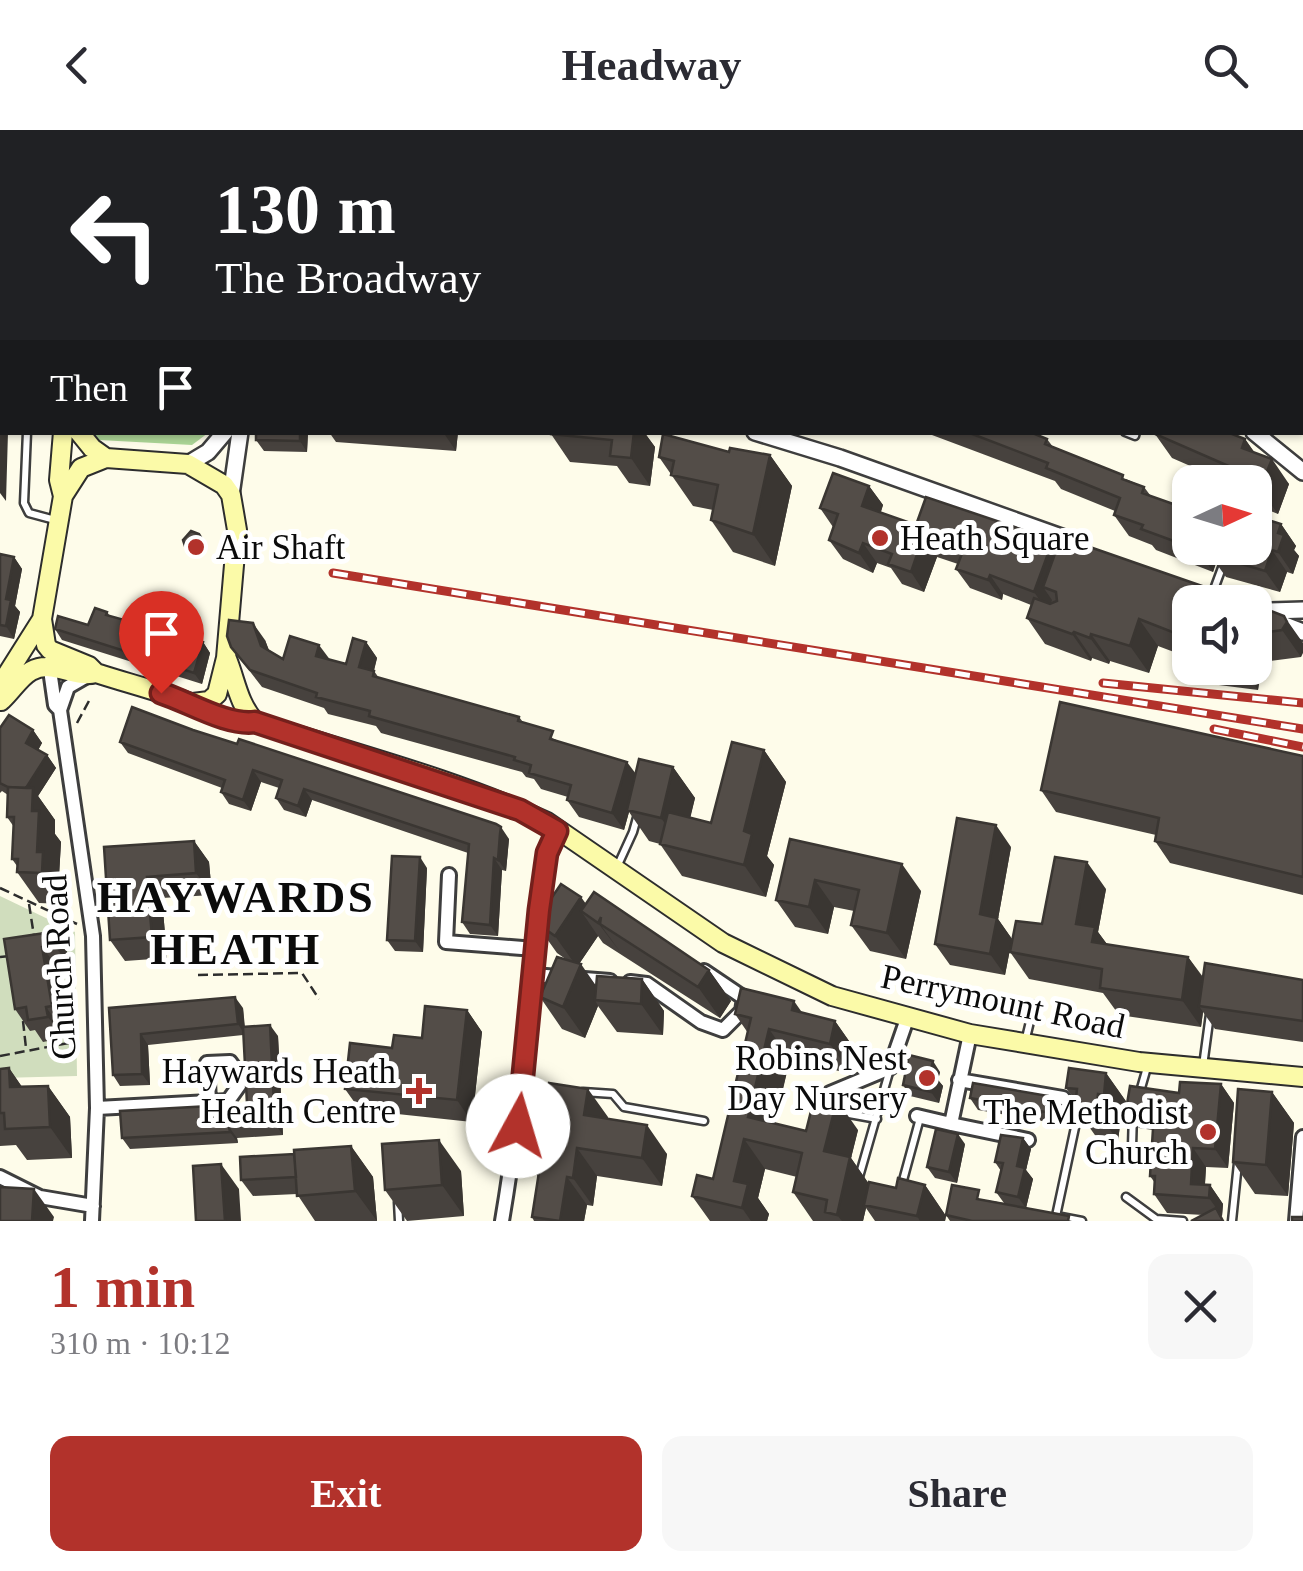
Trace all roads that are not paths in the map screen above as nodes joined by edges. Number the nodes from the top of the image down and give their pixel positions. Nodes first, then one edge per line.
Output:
1 (27, 435) edge
2 (62, 435) edge
3 (82, 435) edge
4 (222, 435) edge
5 (240, 435) edge
6 (765, 435) edge
7 (1262, 435) edge
8 (106, 458) junction
9 (188, 464) junction
10 (1303, 472) edge
11 (231, 494) junction
12 (63, 496) junction
13 (60, 521) junction
14 (1096, 550) edge
15 (1272, 609) edge
16 (1303, 610) edge
17 (42, 619) junction
18 (1272, 619) edge
19 (1303, 632) edge
20 (46, 645) junction
21 (226, 658) junction
22 (49, 666) junction
23 (92, 674) junction
24 (0, 702) edge
25 (193, 704) junction
26 (60, 710) junction
27 (255, 722) junction
28 (638, 813) edge
29 (557, 831) junction
30 (615, 870) junction
31 (449, 875) dead end
32 (535, 949) junction
33 (695, 965) edge
34 (533, 975) junction
35 (1212, 997) edge
36 (1034, 1006) dead end
37 (907, 1019) junction
38 (970, 1034) junction
39 (1024, 1043) junction
40 (1148, 1063) junction
41 (890, 1068) junction
42 (1203, 1068) junction
43 (1303, 1078) edge
44 (959, 1080) junction
45 (522, 1087) junction
46 (558, 1090) edge
47 (577, 1091) edge
48 (1063, 1098) edge
49 (209, 1101) dead end
50 (1081, 1101) edge
51 (97, 1108) junction
52 (825, 1113) joint
53 (918, 1117) joint
54 (876, 1118) junction
55 (704, 1121) dead end
56 (951, 1124) junction
57 (1303, 1137) edge
58 (1028, 1140) dead end
59 (1156, 1150) edge
60 (1241, 1157) edge
61 (0, 1178) edge
62 (859, 1178) dead end
63 (397, 1183) edge
64 (902, 1187) edge
65 (1126, 1197) dead end
66 (93, 1206) junction
67 (92, 1221) edge
68 (400, 1221) edge
69 (502, 1221) edge
70 (1082, 1221) edge
71 (1183, 1221) edge
72 (1232, 1221) edge
73 (1296, 1221) edge

1 - 13 lane
2 - 12 main road
3 - 8 main road
4 - 9 street
5 - 11 street
6 - 14 street
7 - 10 street
8 - 9 main road
8 - 12 main road
9 - 11 main road
11 - 21 main road
12 - 13 main road
13 - 17 main road
15 - 16 street
17 - 20 main road
17 - 24 main road
18 - 19 street
20 - 22 street, Church Road
20 - 23 main road
21 - 25 main road
21 - 27 main road
22 - 23 main road
22 - 24 main road
22 - 26 street, Church Road
23 - 25 main road
23 - 26 street
25 - 27 main road, Perrymount Road
26 - 51 street, Church Road
27 - 29 main road, Perrymount Road
28 - 30 lane
29 - 30 main road, Perrymount Road
29 - 32 street
30 - 37 main road, Perrymount Road
31 - 32 street
32 - 34 street
33 - 34 street
34 - 45 street
35 - 42 lane
36 - 39 lane
37 - 38 main road, Perrymount Road
37 - 41 street
38 - 39 main road, Perrymount Road
38 - 44 street
39 - 40 main road, Perrymount Road
40 - 42 main road, Perrymount Road
40 - 59 lane
41 - 52 street
41 - 54 lane
42 - 43 main road, Perrymount Road
44 - 48 street
44 - 56 street
45 - 46 lane
45 - 69 street
47 - 55 lane
49 - 51 street
50 - 70 lane
51 - 66 street, Church Road
52 - 54 lane
53 - 56 street
53 - 64 lane
54 - 62 lane
56 - 58 street
57 - 73 street
60 - 72 lane
61 - 66 street
63 - 68 lane
65 - 71 lane
66 - 67 street, Church Road

